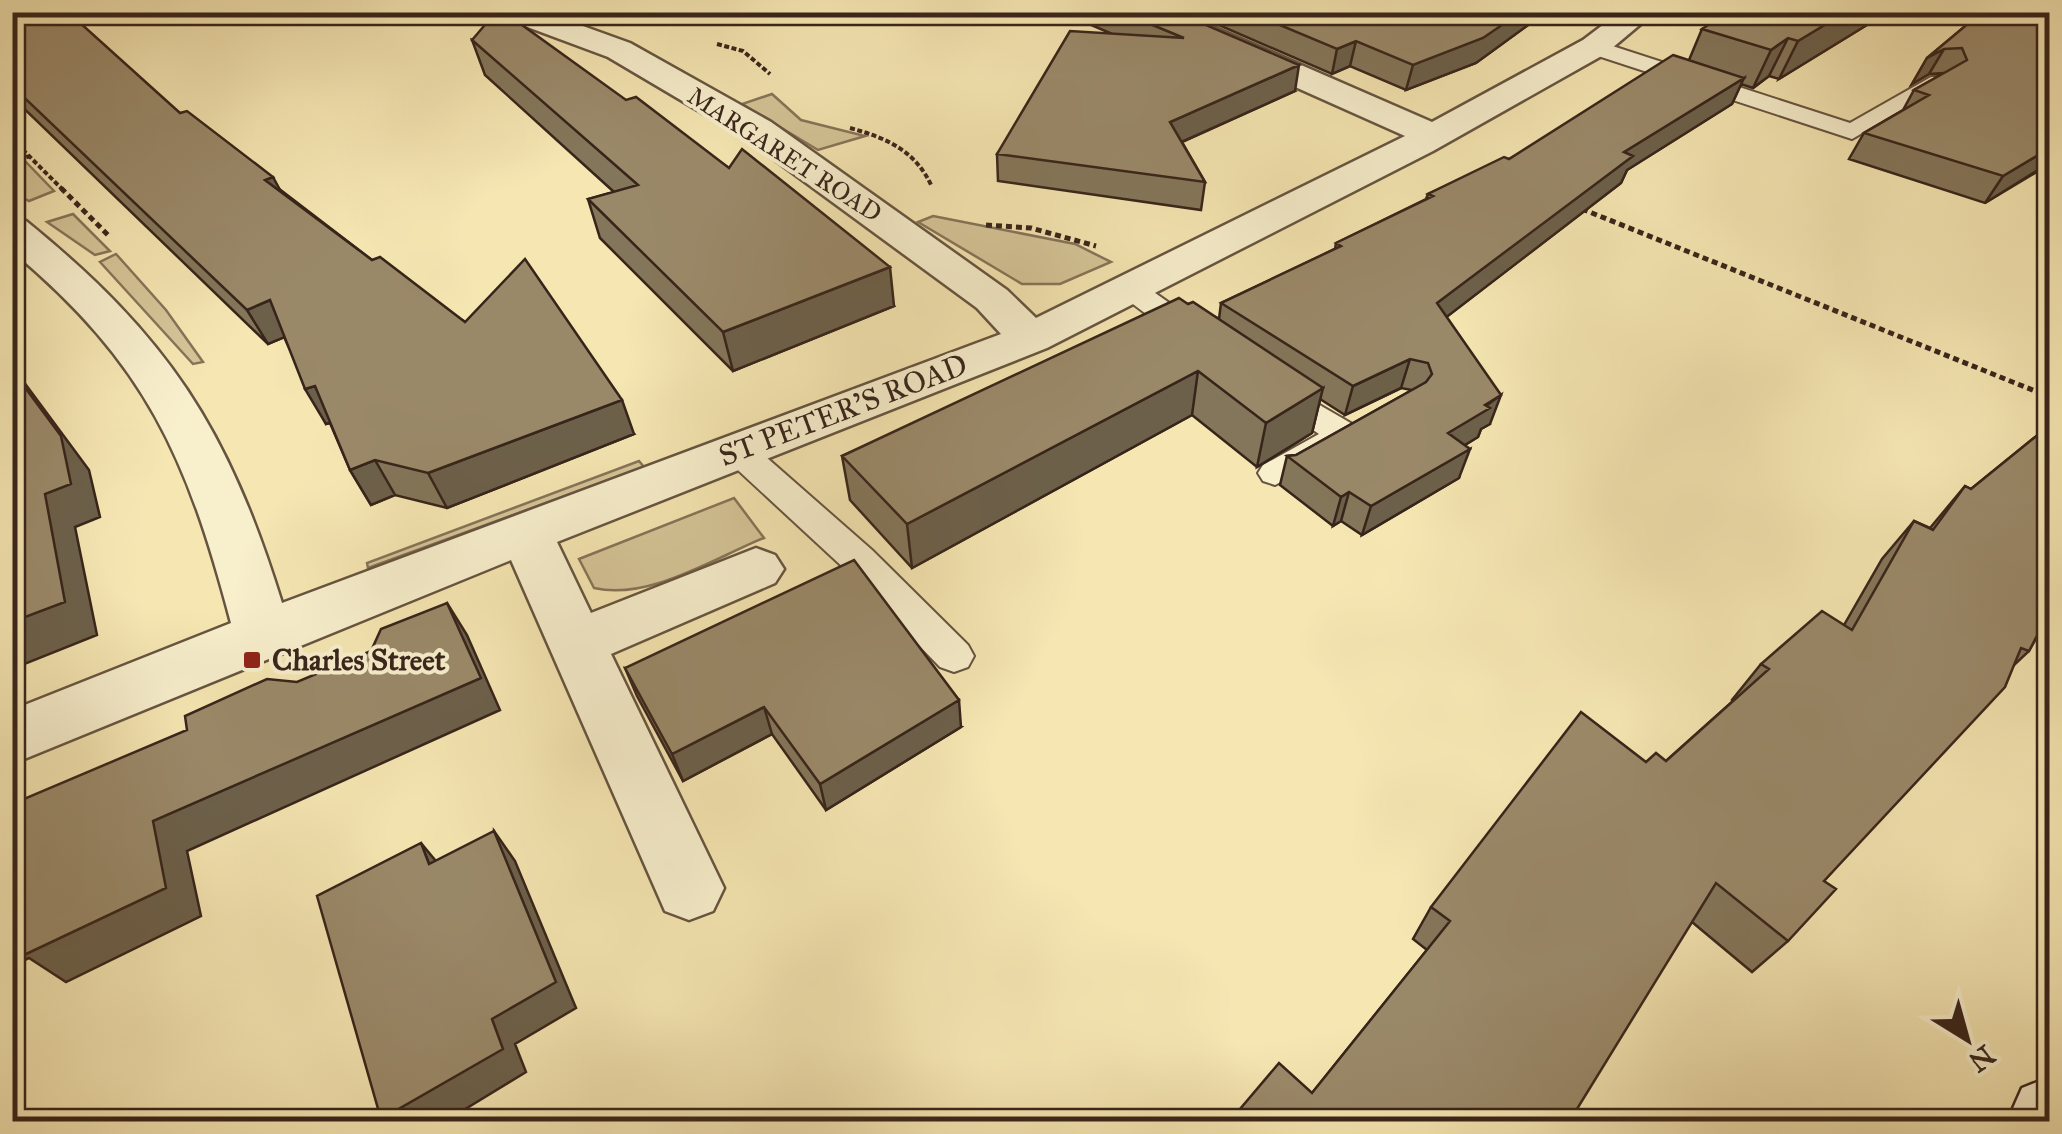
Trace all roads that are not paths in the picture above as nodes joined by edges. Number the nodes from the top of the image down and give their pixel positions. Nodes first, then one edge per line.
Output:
1 (514, 12) edge
2 (1176, 12) edge
3 (1640, 12) edge
4 (1594, 47) junction
5 (1939, 82) edge
6 (1432, 135) junction
7 (12, 230) edge
8 (1146, 281) junction
9 (1031, 338) junction
10 (1372, 417) edge
11 (1342, 433) junction
12 (738, 451) junction
13 (1276, 473) dead end
14 (526, 533) junction
15 (756, 569) dead end
16 (263, 634) junction
17 (580, 642) junction
18 (954, 656) dead end
19 (12, 738) edge
20 (689, 888) dead end

1 - 9 street, MARGARET ROAD
2 - 6 street
3 - 4 street, ST PETER'S ROAD
4 - 5 lane
4 - 6 street, ST PETER'S ROAD
6 - 8 street, ST PETER'S ROAD
7 - 16 street
8 - 9 street, ST PETER'S ROAD
8 - 11 lane
9 - 12 street, ST PETER'S ROAD
10 - 11 lane
11 - 13 lane
12 - 14 street, ST PETER'S ROAD
12 - 18 lane
14 - 16 street, ST PETER'S ROAD
14 - 17 street
15 - 17 street
16 - 19 street, ST PETER'S ROAD
17 - 20 street

